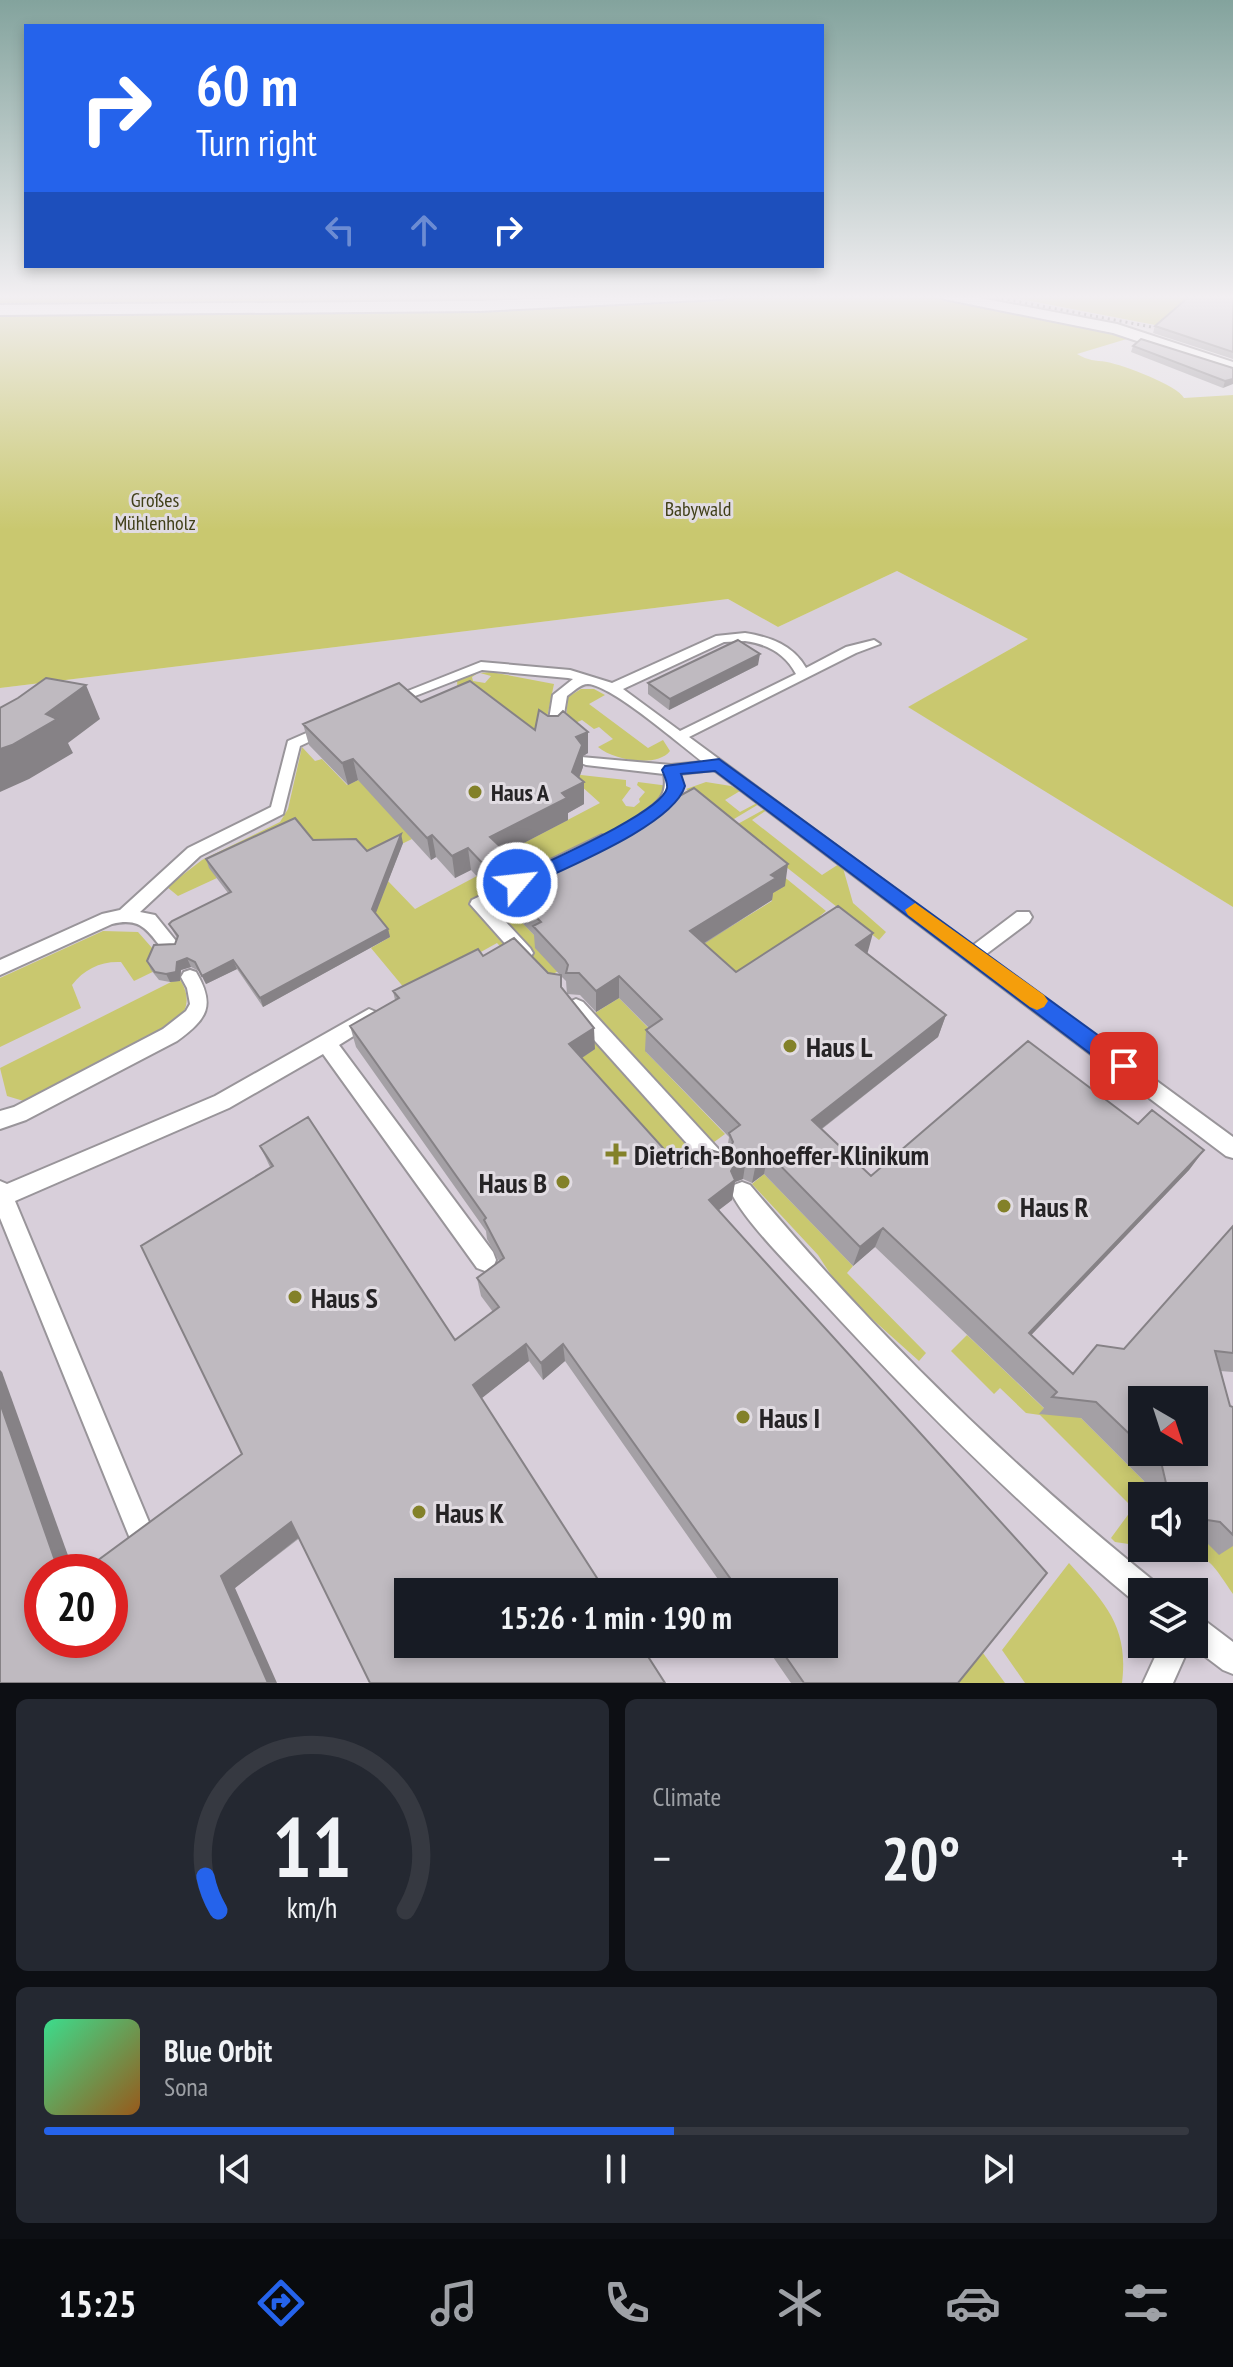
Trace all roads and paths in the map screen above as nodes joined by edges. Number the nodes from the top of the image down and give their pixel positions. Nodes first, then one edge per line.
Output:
1 (874, 644) dead end
2 (803, 675) junction
3 (592, 679) junction
4 (613, 688) junction
5 (369, 709) edge
6 (342, 721) edge
7 (554, 732) edge
8 (680, 736) junction
9 (586, 760) edge
10 (719, 765) junction
11 (671, 770) junction
12 (517, 883) edge
13 (495, 895) dead end
14 (125, 915) junction
15 (1023, 917) dead end
16 (170, 946) edge
17 (974, 954) junction
18 (0, 968) edge
19 (539, 968) edge
20 (190, 977) dead end
21 (572, 1003) edge
22 (391, 1004) edge
23 (326, 1043) junction
24 (0, 1120) edge
25 (1233, 1149) edge
26 (716, 1161) edge
27 (742, 1192) dead end
28 (1, 1194) edge
29 (485, 1260) dead end
30 (138, 1527) edge
31 (1128, 1579) edge
32 (1208, 1641) edge
33 (1170, 1658) edge
34 (1233, 1660) edge
35 (1158, 1683) edge

1 - 2 lane
2 - 4 lane
2 - 8 lane
3 - 4 lane
3 - 5 lane
3 - 7 lane
4 - 8 lane
6 - 14 lane
8 - 10 lane
9 - 11 lane
10 - 11 lane
10 - 17 lane
11 - 12 lane
13 - 19 lane
14 - 16 lane
14 - 18 lane
15 - 17 lane
17 - 25 lane
20 - 24 lane
21 - 26 lane
22 - 23 lane
23 - 28 lane
23 - 29 lane
27 - 31 lane
28 - 30 lane
32 - 34 lane
33 - 35 lane

